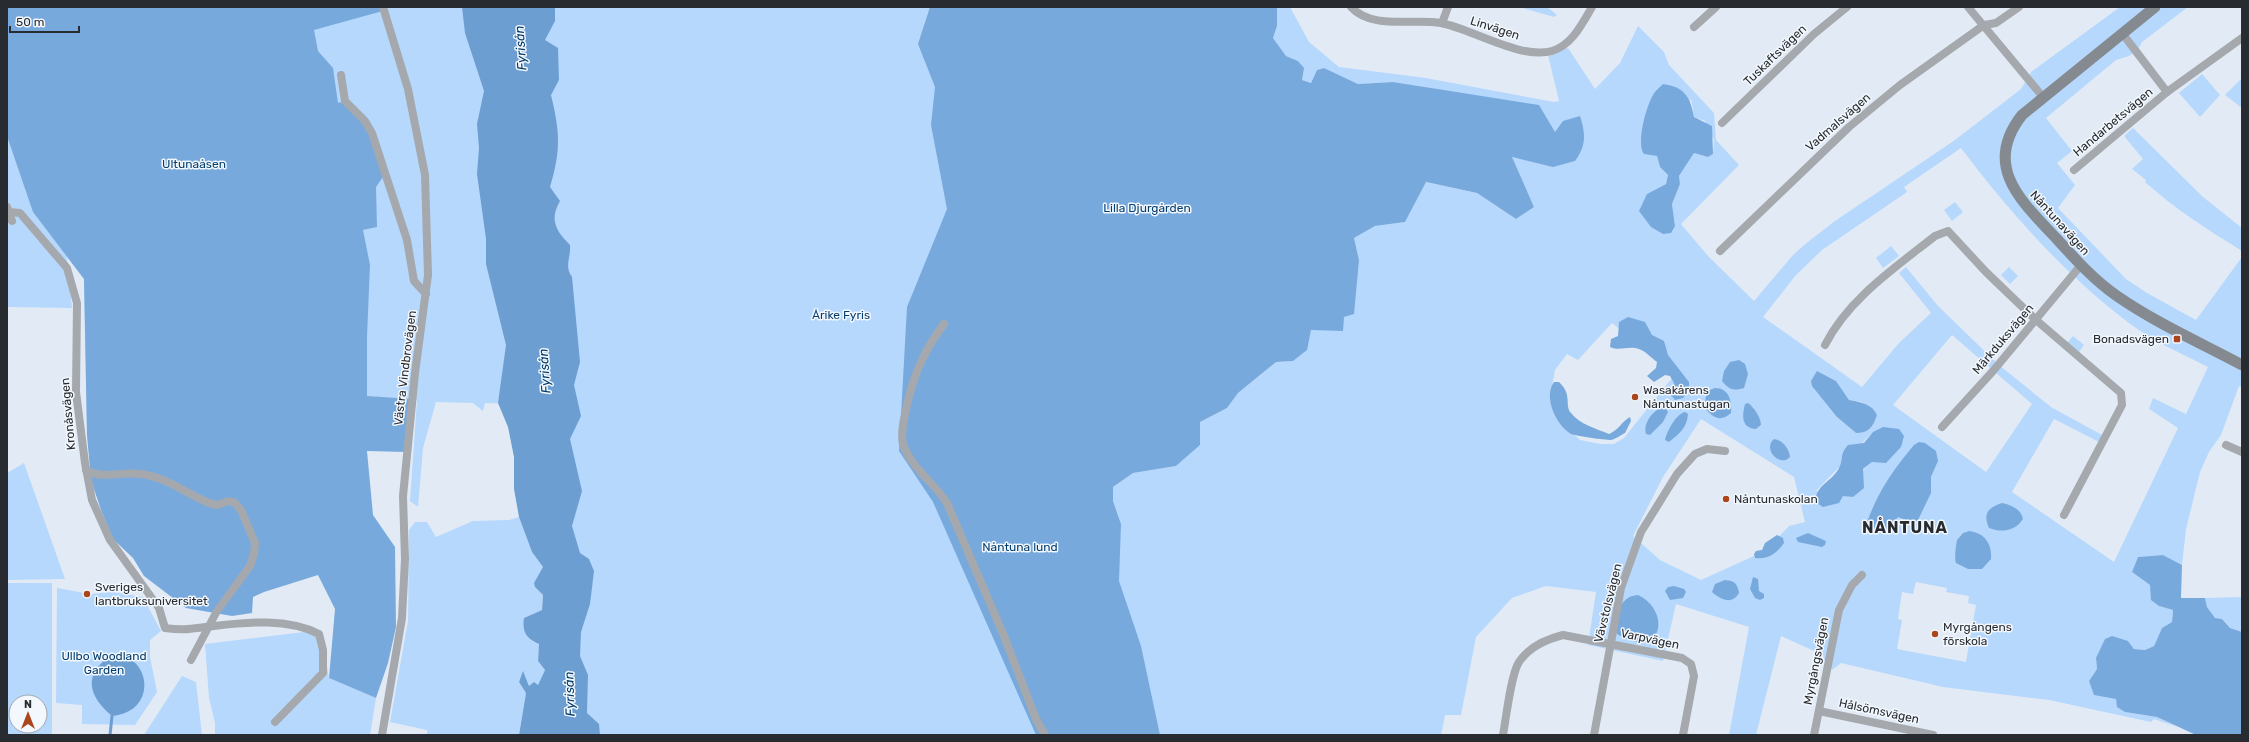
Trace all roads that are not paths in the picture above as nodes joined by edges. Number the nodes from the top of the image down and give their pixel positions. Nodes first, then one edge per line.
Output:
1 (383, 7) edge
2 (1350, 7) edge
3 (1448, 7) edge
4 (1592, 7) edge
5 (1716, 7) edge
6 (1847, 7) edge
7 (1968, 7) edge
8 (2019, 7) edge
9 (2155, 7) edge
10 (1442, 23) junction
11 (1984, 25) junction
12 (1694, 27) dead end
13 (2122, 33) junction
14 (2242, 38) edge
15 (341, 75) dead end
16 (2168, 92) junction
17 (2043, 97) junction
18 (1722, 123) dead end
19 (2074, 170) dead end
20 (8, 210) edge
21 (12, 221) dead end
22 (1720, 251) dead end
23 (2081, 265) junction
24 (426, 294) junction
25 (2036, 320) junction
26 (944, 324) dead end
27 (1825, 345) dead end
28 (2242, 365) edge
29 (1942, 427) dead end
30 (2226, 445) dead end
31 (1725, 451) dead end
32 (2242, 452) edge
33 (86, 470) junction
34 (2064, 515) dead end
35 (1862, 575) dead end
36 (209, 626) junction
37 (1610, 643) junction
38 (191, 660) dead end
39 (1819, 711) junction
40 (275, 722) dead end
41 (382, 735) edge
42 (1045, 735) edge
43 (1503, 735) edge
44 (1594, 735) edge
45 (1683, 735) edge
46 (1814, 735) edge
47 (1933, 735) edge

1 - 24 street, Västra Vindbrovägen
2 - 10 street, Linvägen
3 - 10 street
4 - 10 street, Linvägen
5 - 12 street
6 - 18 street, Tuskaftsvägen
7 - 11 street
8 - 11 street, Vadmalsvägen
9 - 13 street, Nåntunavägen
11 - 17 street
11 - 22 street, Vadmalsvägen
13 - 16 street, Handarbetsvägen
13 - 17 street, Nåntunavägen
14 - 16 street, Handarbetsvägen
15 - 24 street
16 - 19 street, Handarbetsvägen
17 - 23 street, Nåntunavägen
20 - 21 street
20 - 33 street, Kronåsvägen
23 - 25 street, Märkduksvägen
23 - 28 street, Nåntunavägen
24 - 41 street, Västra Vindbrovägen
25 - 27 street
25 - 29 street, Märkduksvägen
25 - 34 street
26 - 42 street
30 - 32 street
31 - 37 street, Vävstolsvägen
33 - 36 street, Kronåsvägen
33 - 36 street
35 - 39 street, Myrgångsvägen
36 - 38 street
36 - 40 street
37 - 43 street, Varpvägen
37 - 44 street, Vävstolsvägen
37 - 45 street, Varpvägen
39 - 46 street, Myrgångsvägen
39 - 47 street, Hålsömsvägen

